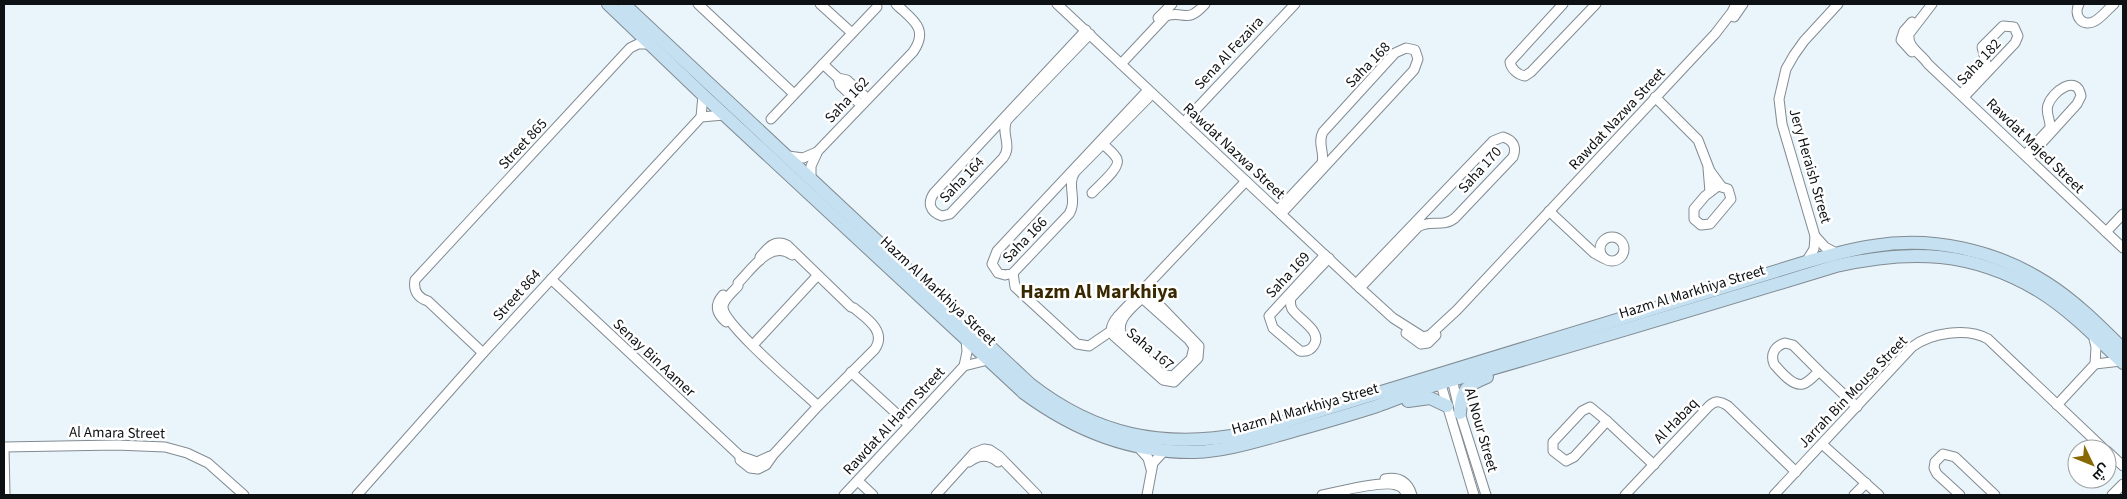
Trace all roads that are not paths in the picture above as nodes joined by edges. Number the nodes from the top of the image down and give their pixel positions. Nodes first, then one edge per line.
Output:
1 (608, 4) edge
2 (624, 4) edge
3 (698, 4) edge
4 (820, 4) edge
5 (896, 4) edge
6 (1058, 4) edge
7 (1172, 4) edge
8 (1176, 4) edge
9 (1205, 4) edge
10 (1295, 4) edge
11 (1563, 4) edge
12 (1596, 4) edge
13 (1736, 4) edge
14 (1743, 4) edge
15 (1838, 4) edge
16 (1932, 4) edge
17 (2079, 4) edge
18 (2114, 4) edge
19 (877, 7) dead end
20 (2105, 8) edge
21 (1184, 17) junction
22 (632, 27) junction
23 (1088, 32) junction
24 (852, 33) junction
25 (1715, 34) junction
26 (649, 44) junction
27 (630, 48) junction
28 (1985, 59) junction
29 (1999, 60) junction
30 (1119, 63) junction
31 (823, 64) junction
32 (1150, 92) junction
33 (794, 94) junction
34 (703, 95) junction
35 (1962, 96) junction
36 (1655, 97) junction
37 (864, 102) junction
38 (724, 115) junction
39 (701, 117) junction
40 (2064, 118) junction
41 (771, 119) dead end
42 (2049, 119) junction
43 (1184, 122) junction
44 (991, 132) junction
45 (1006, 138) junction
46 (1103, 144) junction
47 (1321, 149) junction
48 (1339, 151) junction
49 (817, 152) junction
50 (787, 156) junction
51 (2026, 157) junction
52 (1708, 165) junction
53 (811, 178) junction
54 (1247, 182) junction
55 (1721, 186) junction
56 (1057, 187) junction
57 (1072, 190) junction
58 (1710, 192) junction
59 (1092, 193) dead end
60 (1432, 205) junction
61 (1551, 209) junction
62 (1279, 212) junction
63 (2123, 214) edge
64 (1438, 223) junction
65 (2106, 232) junction
66 (1815, 236) junction
67 (1600, 248) junction
68 (2123, 248) edge
69 (1838, 254) junction
70 (1327, 256) junction
71 (1604, 258) junction
72 (1806, 262) junction
73 (1013, 273) junction
74 (817, 276) junction
75 (551, 279) junction
76 (1358, 286) junction
77 (1143, 293) junction
78 (1277, 306) junction
79 (1294, 312) junction
80 (1111, 331) junction
81 (2093, 335) junction
82 (966, 338) junction
83 (752, 345) junction
84 (482, 353) junction
85 (2122, 358) edge
86 (988, 360) junction
87 (1521, 361) junction
88 (2095, 364) junction
89 (964, 366) junction
90 (1819, 371) junction
91 (850, 372) junction
92 (1446, 378) junction
93 (2057, 405) junction
94 (818, 406) junction
95 (1376, 406) junction
96 (1447, 406) junction
97 (1857, 407) junction
98 (1460, 413) junction
99 (1607, 421) junction
100 (909, 425) junction
101 (2094, 439) edge
102 (1822, 444) junction
103 (4, 447) edge
104 (1138, 447) junction
105 (1166, 450) junction
106 (1654, 465) junction
107 (1151, 469) junction
108 (1796, 472) junction
109 (858, 481) junction
110 (1866, 483) junction
111 (2123, 484) edge
112 (1369, 485) junction
113 (940, 494) edge
114 (5, 495) edge
115 (244, 495) edge
116 (358, 495) edge
117 (844, 495) edge
118 (873, 495) edge
119 (1037, 495) edge
120 (1147, 495) edge
121 (1322, 495) edge
122 (1407, 495) edge
123 (1412, 495) edge
124 (1474, 495) edge
125 (1486, 495) edge
126 (1625, 495) edge
127 (1774, 495) edge
128 (1854, 495) edge
129 (1879, 495) edge
130 (1960, 495) edge
131 (1995, 495) edge
132 (2112, 495) edge

1 - 22 street, Hazm Al Markhiya Street
2 - 50 street, Hazm Al Markhiya Street
3 - 33 street
4 - 24 street
5 - 37 street, Saha 162
6 - 23 street, Rawdat Nazwa Street
7 - 30 street
8 - 21 street
9 - 21 street
10 - 43 street, Sena Al Fezaira
11 - 12 street
13 - 25 street, Rawdat Nazwa Street
14 - 25 street, Rawdat Nazwa Street
15 - 66 street, Jery Heraish Street
16 - 35 street, Rawdat Majed Street
17 - 20 street
18 - 20 street
19 - 24 street
21 - 30 street
22 - 26 street, Hazm Al Markhiya Street
22 - 27 street
23 - 30 street, Rawdat Nazwa Street
23 - 44 street, Saha 164
23 - 45 street, Saha 164
24 - 31 street
25 - 36 street, Rawdat Nazwa Street
26 - 27 street
26 - 34 street, Hazm Al Markhiya Street
27 - 84 street, Street 865
28 - 29 street
28 - 29 street, Saha 182
28 - 35 street, Saha 182
29 - 35 street, Saha 182
30 - 32 street, Rawdat Nazwa Street
31 - 33 street
31 - 37 street
32 - 43 street, Rawdat Nazwa Street
32 - 46 street, Saha 166
32 - 56 street, Saha 166
33 - 41 street
34 - 38 street, Hazm Al Markhiya Street
34 - 39 street
35 - 51 street, Rawdat Majed Street
36 - 52 street
36 - 61 street, Rawdat Nazwa Street
37 - 49 street, Saha 162
38 - 39 street
38 - 82 street, Hazm Al Markhiya Street
39 - 75 street, Street 864
40 - 42 street
40 - 42 street
40 - 51 street
42 - 51 street
43 - 54 street, Rawdat Nazwa Street
44 - 45 street
44 - 45 street, Saha 164
46 - 57 street, Saha 166
46 - 59 street
47 - 48 street
47 - 48 street, Saha 168
47 - 62 street, Saha 168
48 - 62 street, Saha 168
49 - 50 street
49 - 53 street, Saha 162
50 - 53 street, Hazm Al Markhiya Street
51 - 65 street, Rawdat Majed Street
52 - 55 street
52 - 58 street
53 - 92 street, Hazm Al Markhiya Street
54 - 62 street, Rawdat Nazwa Street
54 - 77 street, Saha 167
55 - 58 street
55 - 58 street
56 - 57 street
56 - 73 street, Saha 166
57 - 73 street, Saha 166
60 - 64 street
60 - 64 street, Saha 170
60 - 76 street, Saha 170
61 - 67 street
61 - 71 street
61 - 76 street, Rawdat Nazwa Street
62 - 70 street, Rawdat Nazwa Street
63 - 65 street
64 - 76 street, Saha 170
65 - 68 street, Rawdat Majed Street
66 - 69 street, Jery Heraish Street
66 - 72 street, Jery Heraish Street
67 - 71 street
67 - 71 street
69 - 72 street, Hazm Al Markhiya Street
69 - 85 street, Hazm Al Markhiya Street
70 - 76 street, Rawdat Nazwa Street
70 - 78 street, Saha 169
70 - 79 street, Saha 169
72 - 92 street, Hazm Al Markhiya Street
73 - 80 street, Saha 167
74 - 83 street
74 - 83 street, Senay Bin Aamer
74 - 91 street, Senay Bin Aamer
75 - 84 street, Street 864
75 - 94 street, Senay Bin Aamer
77 - 77 street, Saha 167
77 - 80 street, Saha 167
77 - 80 street, Saha 167
78 - 79 street
78 - 79 street, Saha 169
81 - 85 street, Hazm Al Markhiya Street
81 - 87 street, Hazm Al Markhiya Street
81 - 88 street
82 - 86 street, Hazm Al Markhiya Street
82 - 89 street, Rawdat Al Harm Street
83 - 94 street, Senay Bin Aamer
84 - 116 street, Street 864
85 - 88 street
86 - 89 street, Rawdat Al Harm Street
86 - 104 street, Hazm Al Markhiya Street
87 - 92 street, Hazm Al Markhiya Street
87 - 98 street
88 - 93 street
89 - 100 street, Rawdat Al Harm Street
90 - 90 street
90 - 97 street
91 - 94 street, Senay Bin Aamer
91 - 100 street
92 - 95 street, Hazm Al Markhiya Street
92 - 96 street, Al Nour Street
92 - 98 street, Al Nour Street
93 - 97 street, Jarrah Bin Mousa Street
93 - 101 street, Jarrah Bin Mousa Street
95 - 96 street
95 - 105 street, Hazm Al Markhiya Street
96 - 124 street, Al Nour Street
97 - 102 street, Jarrah Bin Mousa Street
98 - 125 street, Al Nour Street
99 - 99 street
99 - 106 street
100 - 109 street, Rawdat Al Harm Street
102 - 108 street, Jarrah Bin Mousa Street
102 - 110 street
103 - 114 street
103 - 115 street, Al Amara Street
104 - 105 street, Hazm Al Markhiya Street
104 - 107 street
105 - 107 street
106 - 108 street, Al Habaq
106 - 126 street, Al Habaq
107 - 120 street
108 - 127 street, Jarrah Bin Mousa Street
109 - 117 street, Rawdat Al Harm Street
109 - 118 street
110 - 128 street
110 - 129 street
111 - 132 street
112 - 121 street
112 - 122 street
112 - 123 street
113 - 119 street
130 - 131 street

